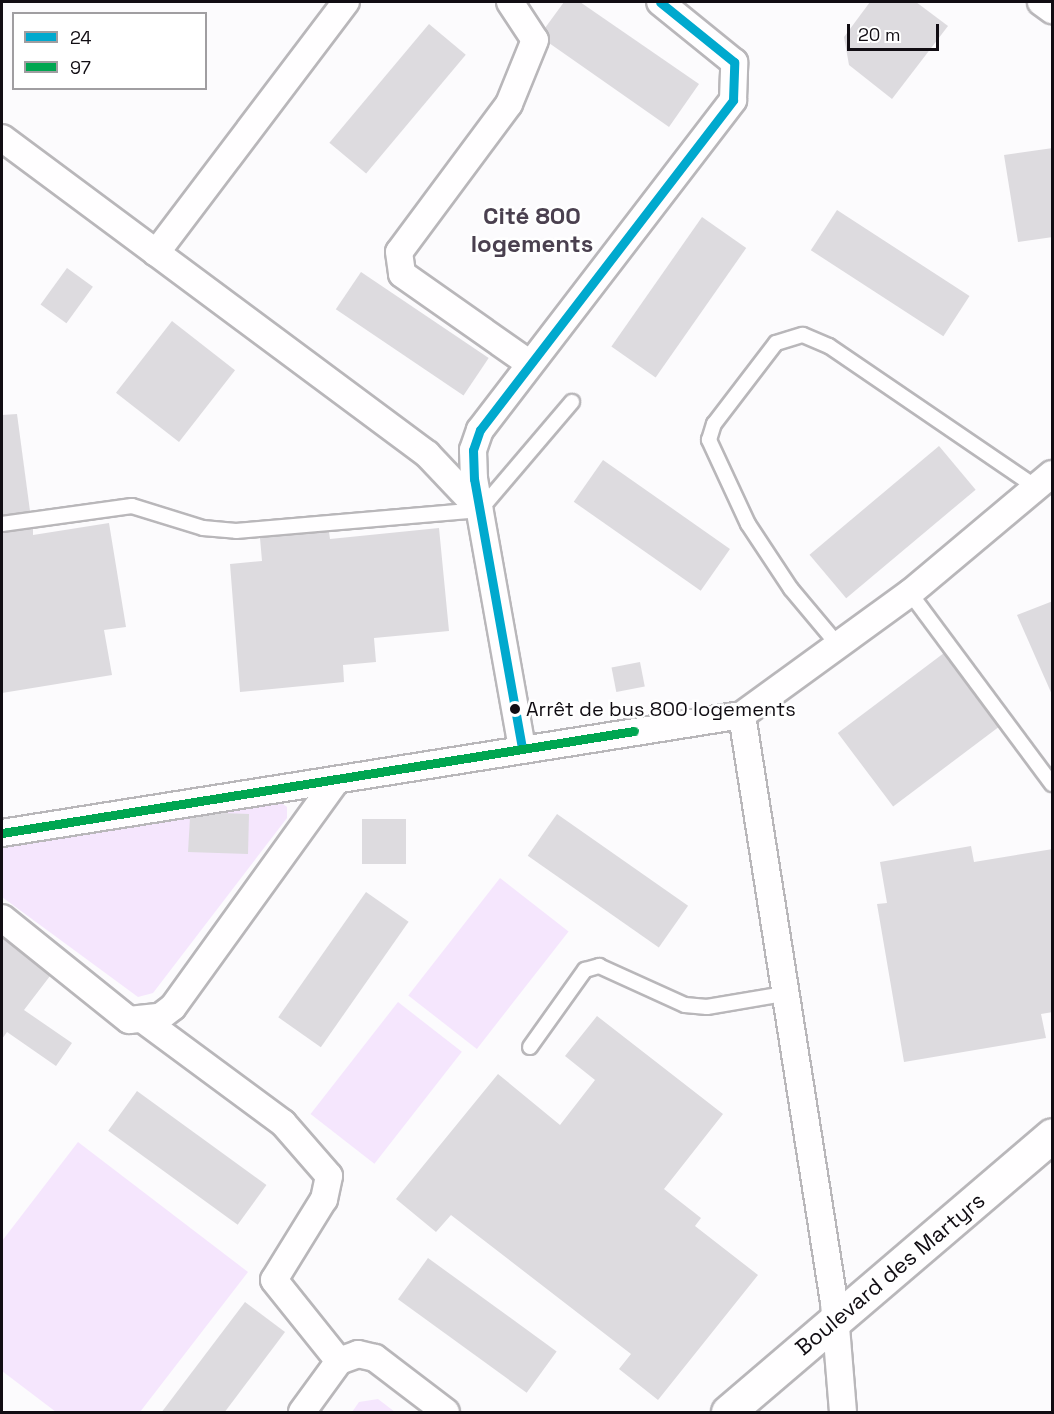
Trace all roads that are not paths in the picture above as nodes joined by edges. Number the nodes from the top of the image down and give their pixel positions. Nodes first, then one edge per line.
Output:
1 (346, 2) edge
2 (510, 2) edge
3 (660, 2) edge
4 (1041, 2) edge
5 (1053, 10) edge
6 (2, 138) edge
7 (156, 253) junction
8 (530, 364) junction
9 (572, 402) dead end
10 (1044, 480) edge
11 (480, 510) junction
12 (2, 524) edge
13 (909, 593) junction
14 (838, 645) junction
15 (742, 715) junction
16 (522, 748) junction
17 (336, 781) junction
18 (1053, 784) edge
19 (2, 833) edge
20 (2, 918) edge
21 (783, 994) junction
22 (145, 1021) junction
23 (530, 1047) dead end
24 (1053, 1135) edge
25 (834, 1323) junction
26 (339, 1361) junction
27 (302, 1413) edge
28 (446, 1413) edge
29 (728, 1413) edge
30 (843, 1413) edge

1 - 7 street
2 - 8 street
3 - 8 street
4 - 5 street
6 - 7 street
7 - 11 street
8 - 11 street
9 - 11 lane
10 - 13 street
10 - 14 lane
11 - 12 lane
11 - 16 street
13 - 14 street
13 - 18 lane
14 - 15 street
15 - 16 street
15 - 21 street
16 - 17 street
17 - 19 street
17 - 22 street
20 - 22 street
21 - 23 lane
21 - 25 street
22 - 26 street
24 - 25 street, Boulevard des Martyrs
25 - 29 street, Boulevard des Martyrs
25 - 30 street
26 - 27 street
26 - 28 street

